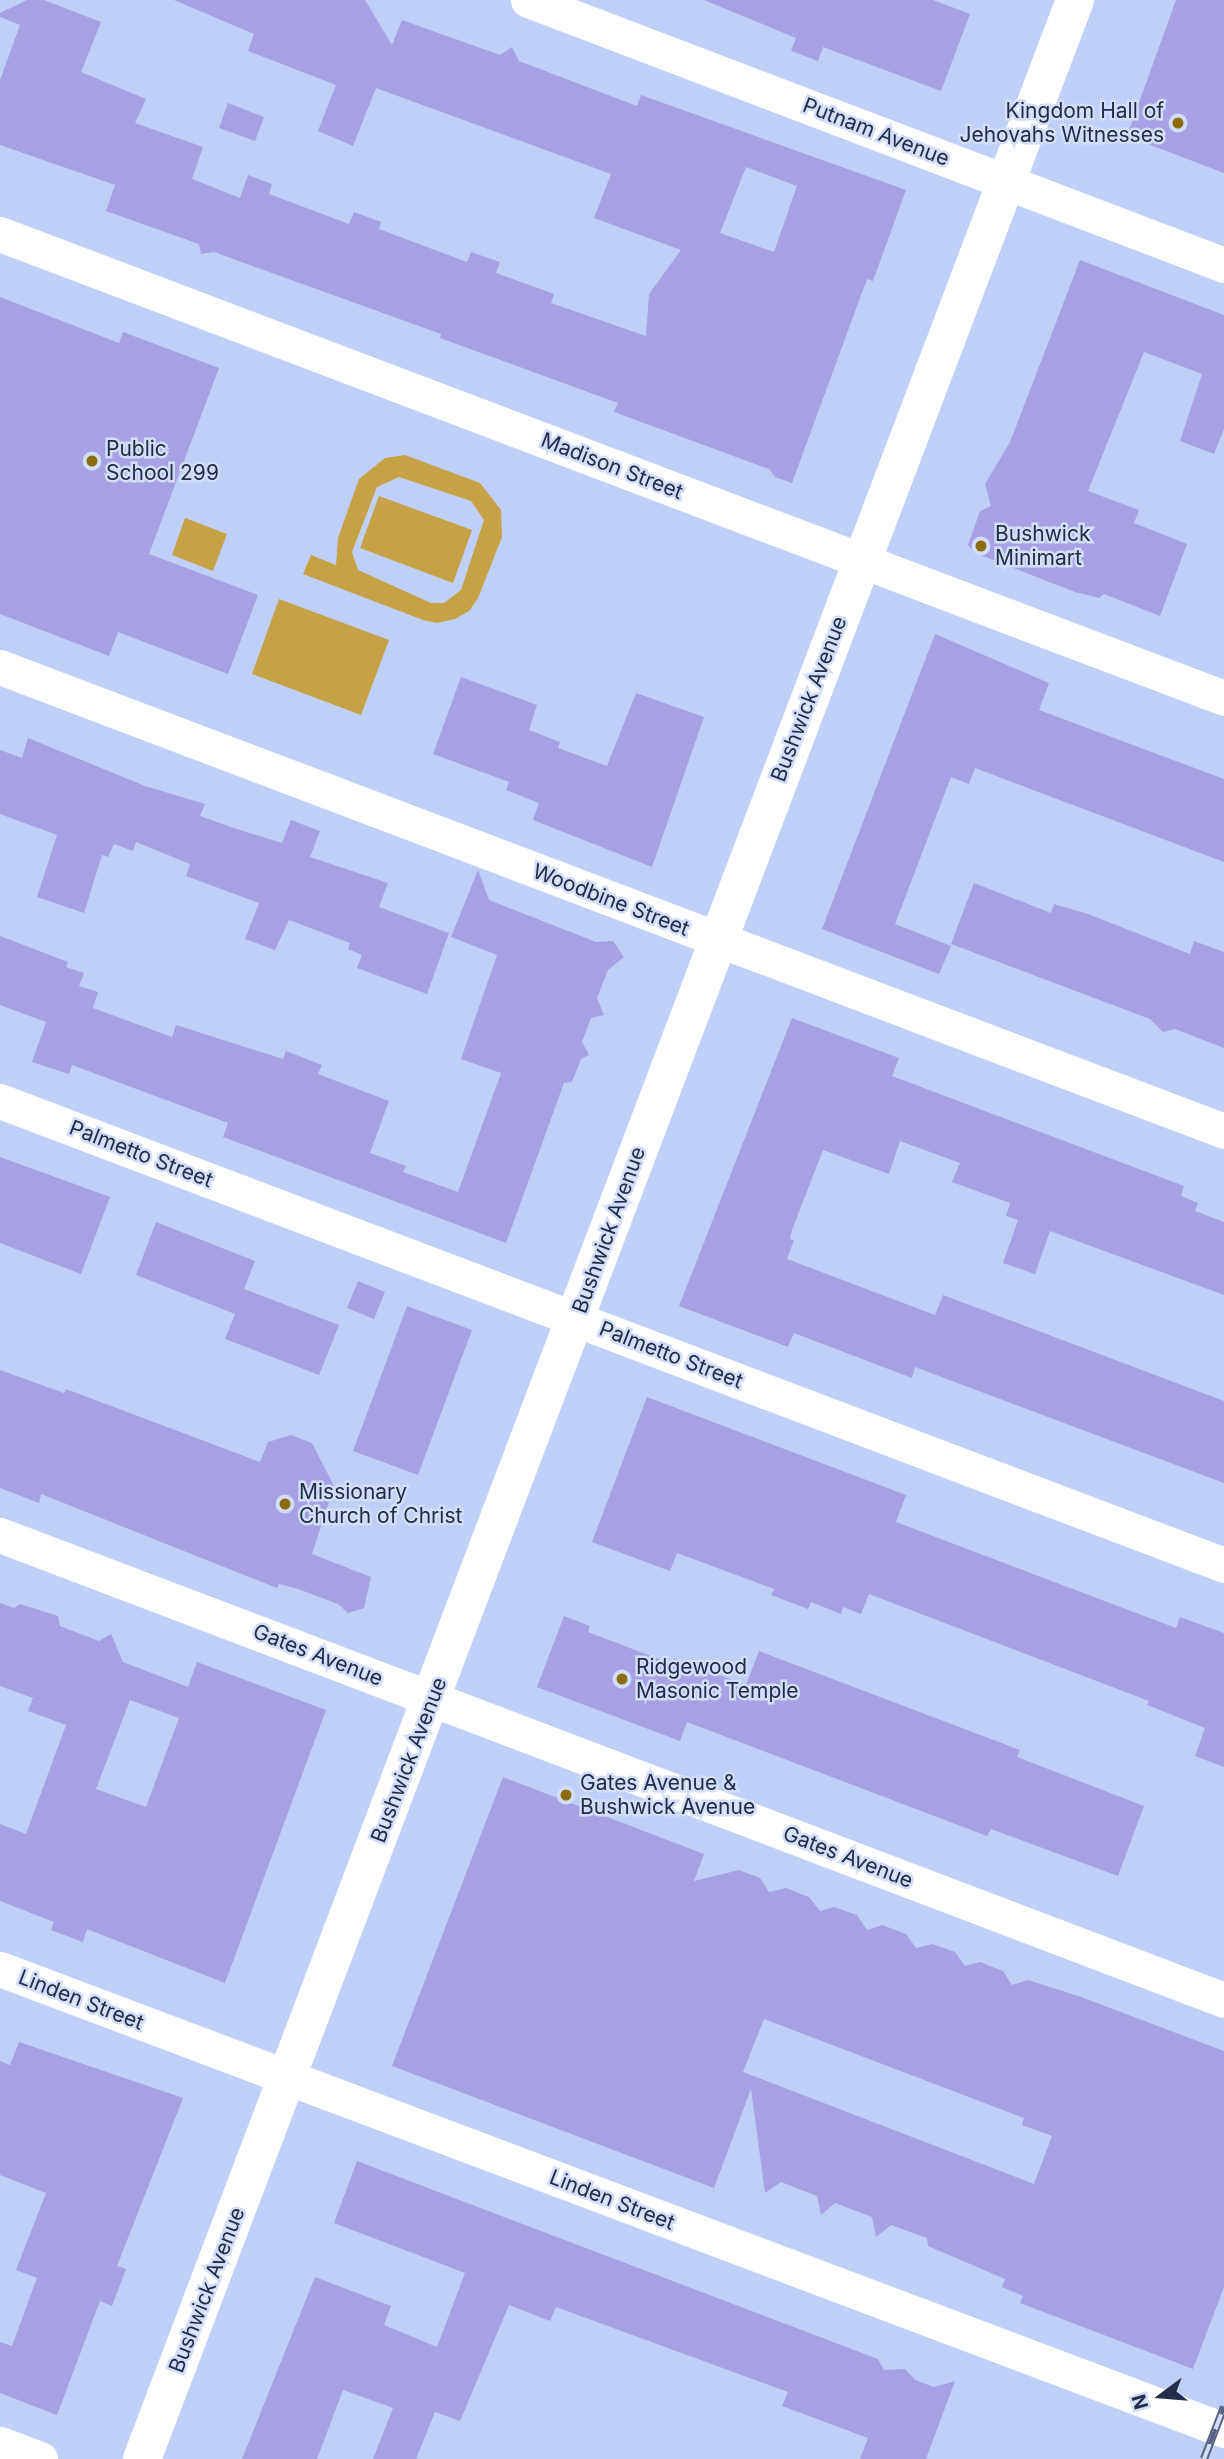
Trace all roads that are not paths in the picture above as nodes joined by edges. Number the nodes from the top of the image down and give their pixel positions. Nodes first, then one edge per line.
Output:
1 (528, 0) edge
2 (1075, 0) edge
3 (1006, 181) junction
4 (0, 234) edge
5 (1224, 265) edge
6 (862, 560) junction
7 (0, 667) edge
8 (1224, 698) edge
9 (716, 940) junction
10 (0, 1101) edge
11 (1224, 1131) edge
12 (575, 1319) junction
13 (0, 1535) edge
14 (1224, 1565) edge
15 (431, 1698) junction
16 (0, 1969) edge
17 (1224, 2000) edge
18 (289, 2078) junction
19 (1224, 2430) edge
20 (0, 2444) edge
21 (40, 2459) edge
22 (142, 2459) edge

1 - 3 street, Putnam Avenue
2 - 3 main road, Bushwick Avenue
3 - 5 street, Putnam Avenue
3 - 6 main road, Bushwick Avenue
4 - 6 street, Madison Street
6 - 8 street, Madison Street
6 - 9 main road, Bushwick Avenue
7 - 9 street, Woodbine Street
9 - 11 street, Woodbine Street
9 - 12 main road, Bushwick Avenue
10 - 12 street, Palmetto Street
12 - 14 street, Palmetto Street
12 - 15 main road, Bushwick Avenue
13 - 15 street, Gates Avenue
15 - 17 street, Gates Avenue
15 - 18 main road, Bushwick Avenue
16 - 18 street, Linden Street
18 - 19 street, Linden Street
18 - 22 main road, Bushwick Avenue
20 - 21 street

